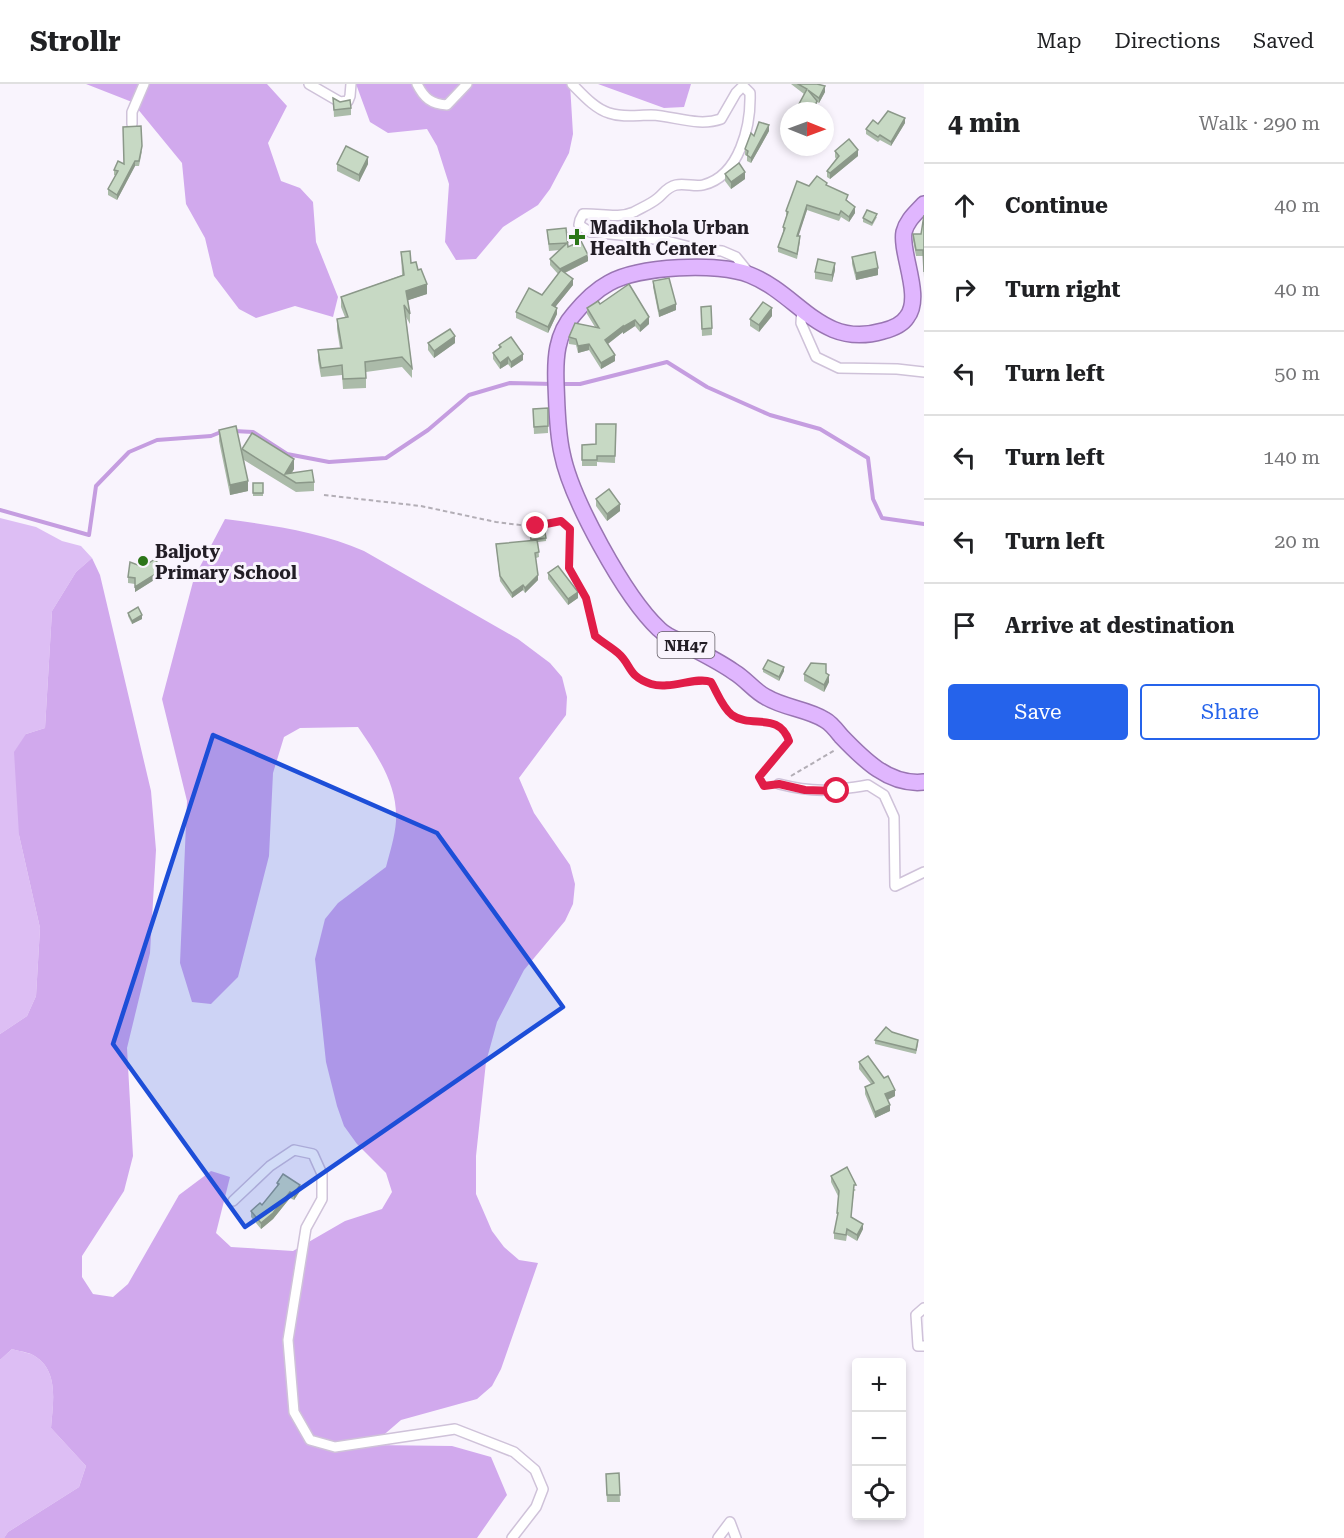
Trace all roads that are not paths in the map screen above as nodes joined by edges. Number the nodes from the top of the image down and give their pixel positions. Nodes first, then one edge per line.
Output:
1 (144, 84) edge
2 (309, 84) edge
3 (351, 84) edge
4 (417, 84) edge
5 (467, 84) edge
6 (572, 84) edge
7 (132, 124) edge
8 (924, 204) edge
9 (751, 275) junction
10 (802, 308) junction
11 (924, 372) edge
12 (924, 782) edge
13 (779, 784) road end
14 (924, 872) edge
15 (233, 1202) dead end
16 (924, 1308) edge
17 (924, 1346) edge
18 (512, 1538) edge
19 (717, 1538) edge
20 (736, 1538) edge

1 - 7 street
2 - 3 street
4 - 5 street
6 - 9 street
8 - 10 highway, NH47
9 - 10 highway, NH47
9 - 12 highway, NH47
10 - 11 street
13 - 14 street
15 - 18 street
16 - 17 street
19 - 20 street

